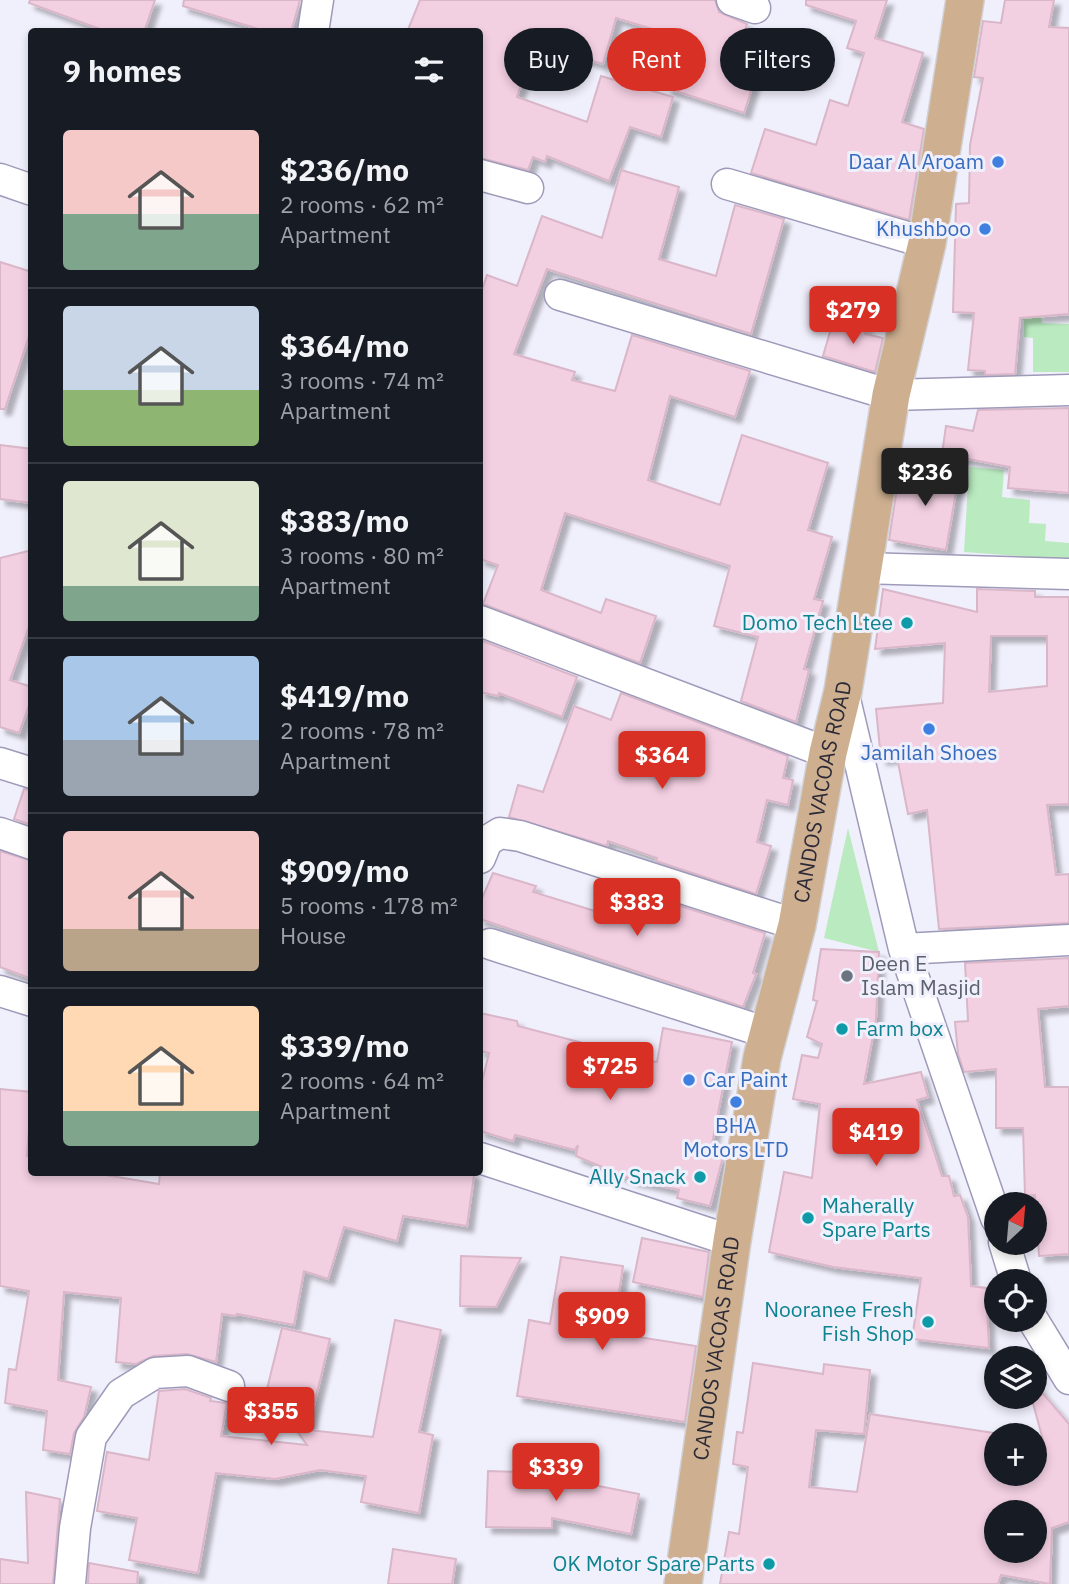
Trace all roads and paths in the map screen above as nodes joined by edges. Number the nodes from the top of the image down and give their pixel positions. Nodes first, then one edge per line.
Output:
1 (318, 0) edge
2 (965, 0) edge
3 (314, 28) edge
4 (483, 176) edge
5 (0, 179) edge
6 (727, 184) dead end
7 (528, 188) dead end
8 (28, 189) edge
9 (927, 243) junction
10 (559, 295) dead end
11 (1069, 390) edge
12 (891, 395) junction
13 (861, 568) junction
14 (1069, 575) edge
15 (483, 622) edge
16 (843, 691) junction
17 (828, 753) junction
18 (0, 763) edge
19 (28, 772) edge
20 (0, 833) edge
21 (28, 843) edge
22 (483, 851) edge
23 (797, 925) junction
24 (1069, 940) edge
25 (490, 944) dead end
26 (904, 949) junction
27 (0, 991) edge
28 (28, 1001) edge
29 (768, 1033) junction
30 (483, 1159) edge
31 (987, 1192) edge
32 (732, 1241) junction
33 (1040, 1332) edge
34 (1069, 1379) edge
35 (229, 1386) dead end
36 (70, 1584) edge
37 (683, 1584) edge

1 - 3 street
2 - 9 main road, CANDOS VACOAS ROAD
4 - 7 street
5 - 8 street
6 - 9 street
9 - 12 main road, CANDOS VACOAS ROAD
10 - 12 street
11 - 12 street
12 - 13 main road, CANDOS VACOAS ROAD
13 - 14 street
13 - 16 main road, CANDOS VACOAS ROAD
15 - 17 street
16 - 17 main road, CANDOS VACOAS ROAD
16 - 26 street
17 - 23 main road, CANDOS VACOAS ROAD
18 - 19 street
20 - 21 street
22 - 23 street
23 - 29 main road, CANDOS VACOAS ROAD
24 - 26 street
25 - 29 street
26 - 31 street
27 - 28 street
29 - 32 main road, CANDOS VACOAS ROAD
30 - 32 street
32 - 37 main road, CANDOS VACOAS ROAD
33 - 34 street
35 - 36 street

